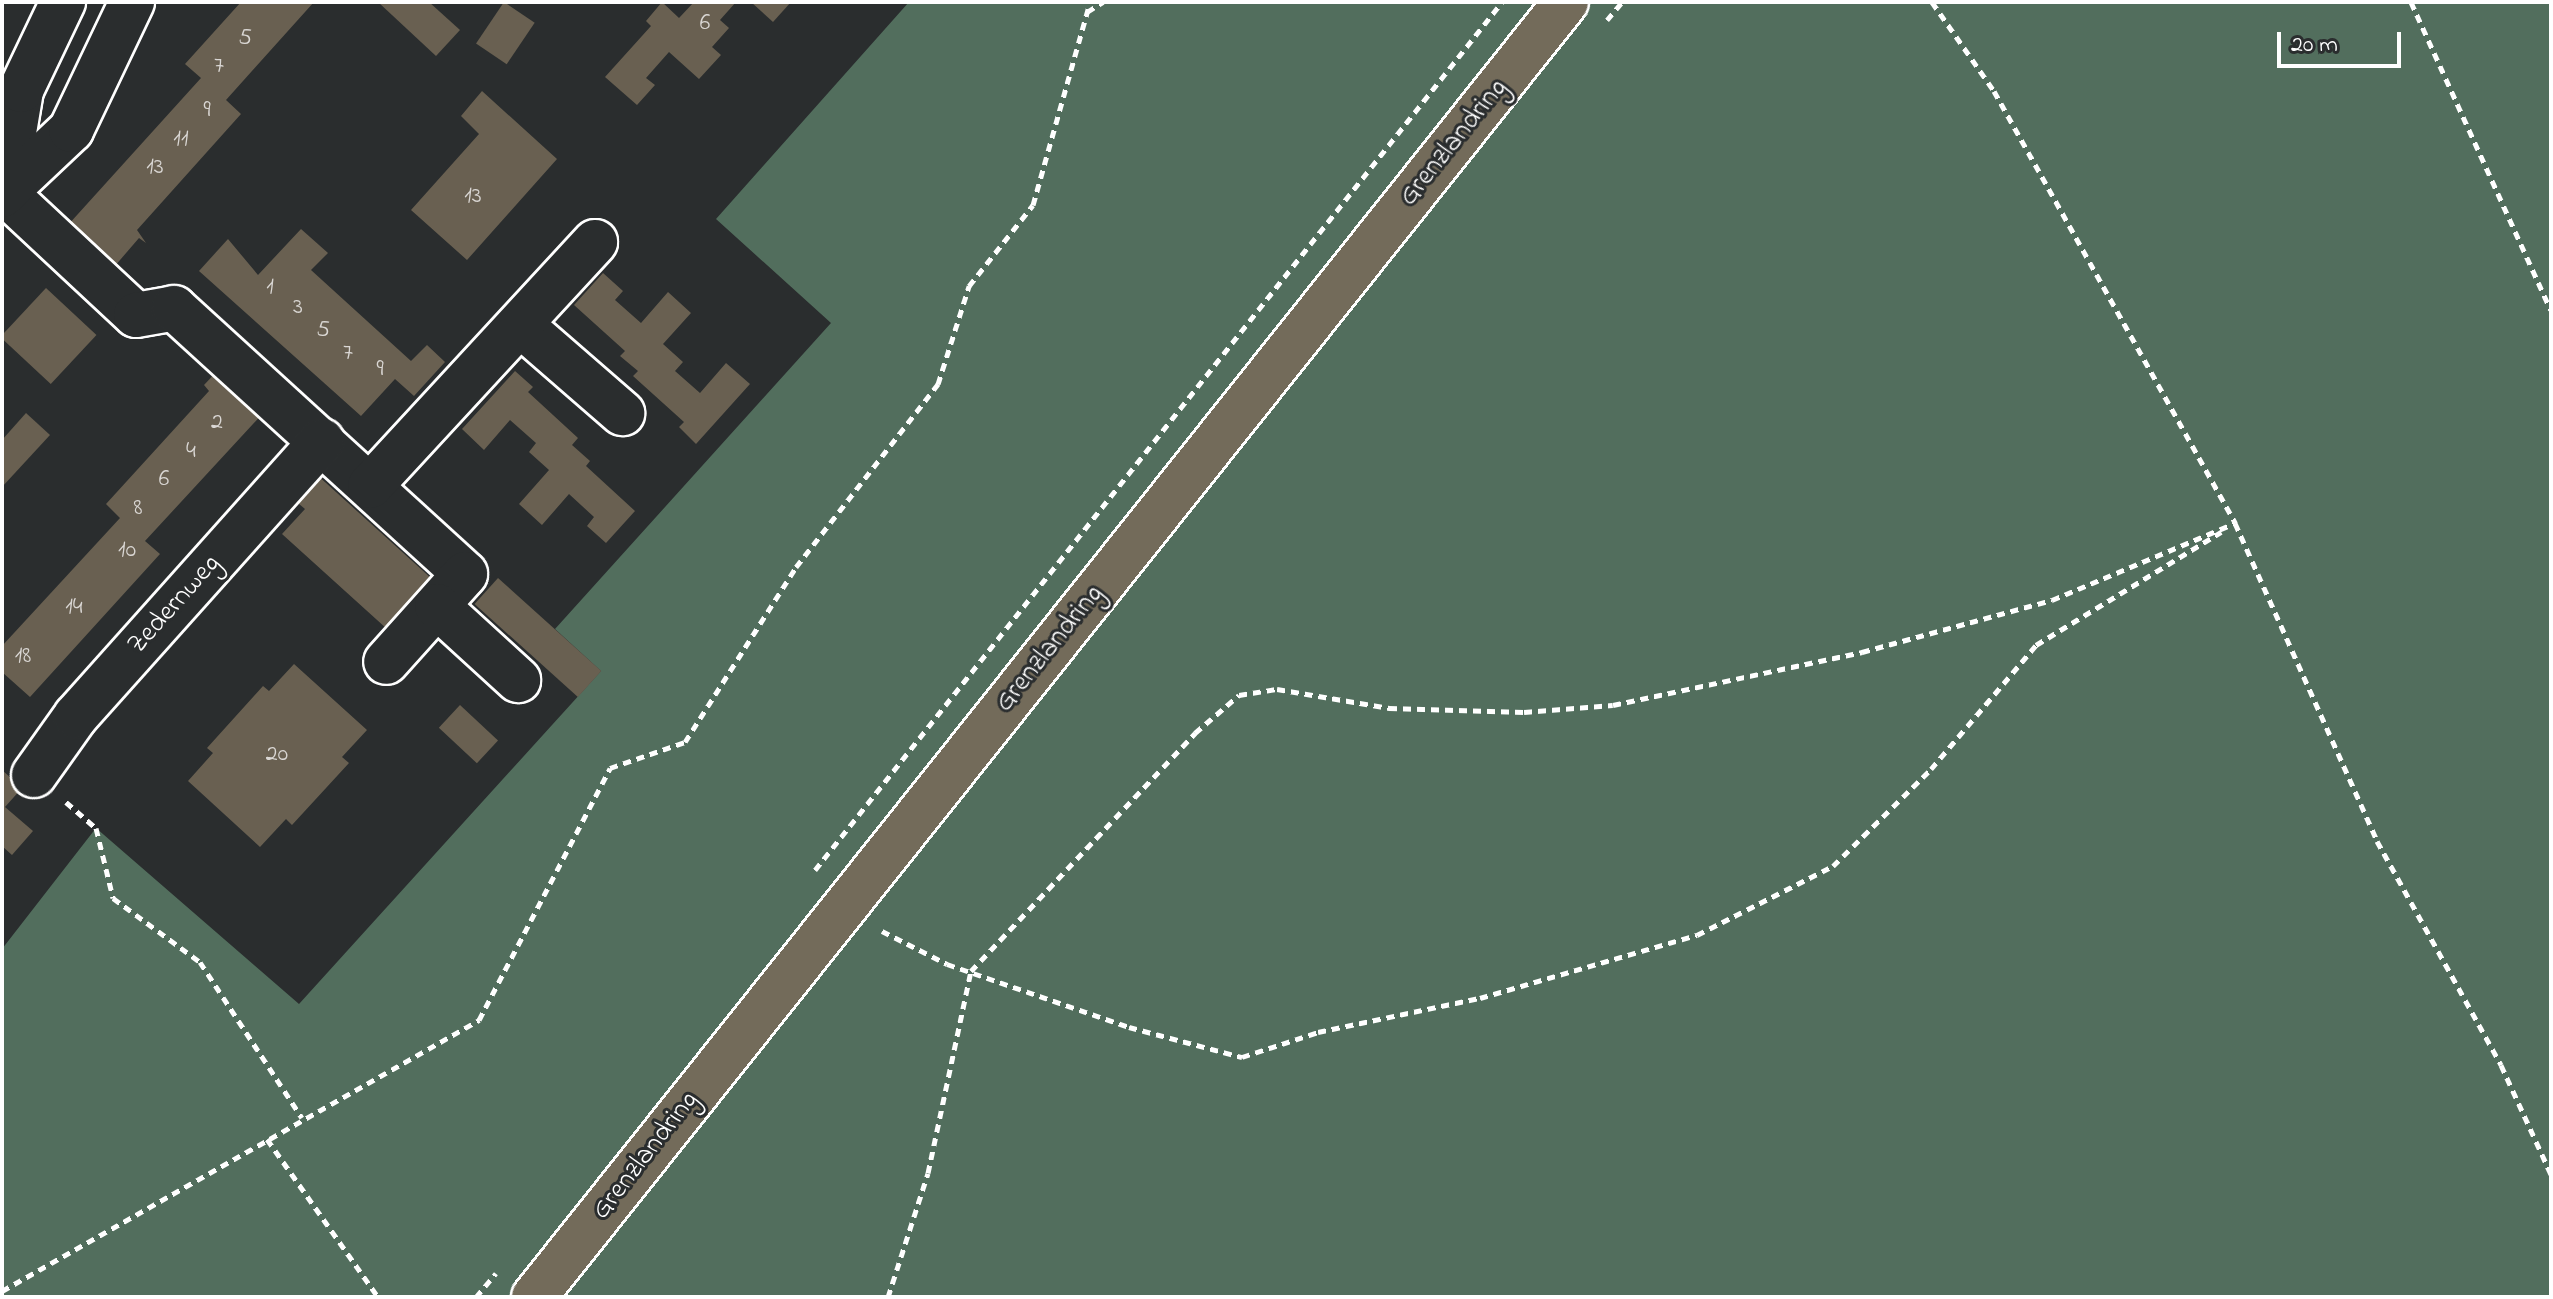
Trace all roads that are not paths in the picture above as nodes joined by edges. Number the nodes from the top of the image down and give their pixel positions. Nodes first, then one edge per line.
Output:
1 (63, 2) edge
2 (132, 2) edge
3 (1566, 2) edge
4 (3, 193) edge
5 (595, 242) dead end
6 (522, 326) junction
7 (622, 413) dead end
8 (322, 441) junction
9 (370, 486) junction
10 (437, 606) junction
11 (386, 662) dead end
12 (518, 680) dead end
13 (34, 775) dead end
14 (534, 1297) edge

1 - 4 street
2 - 4 street
3 - 14 main road, Grenzlandring
4 - 8 street
5 - 6 street
6 - 7 street
6 - 9 street
8 - 9 street
8 - 13 street, Zedernweg
9 - 10 street
10 - 11 street
10 - 12 street

